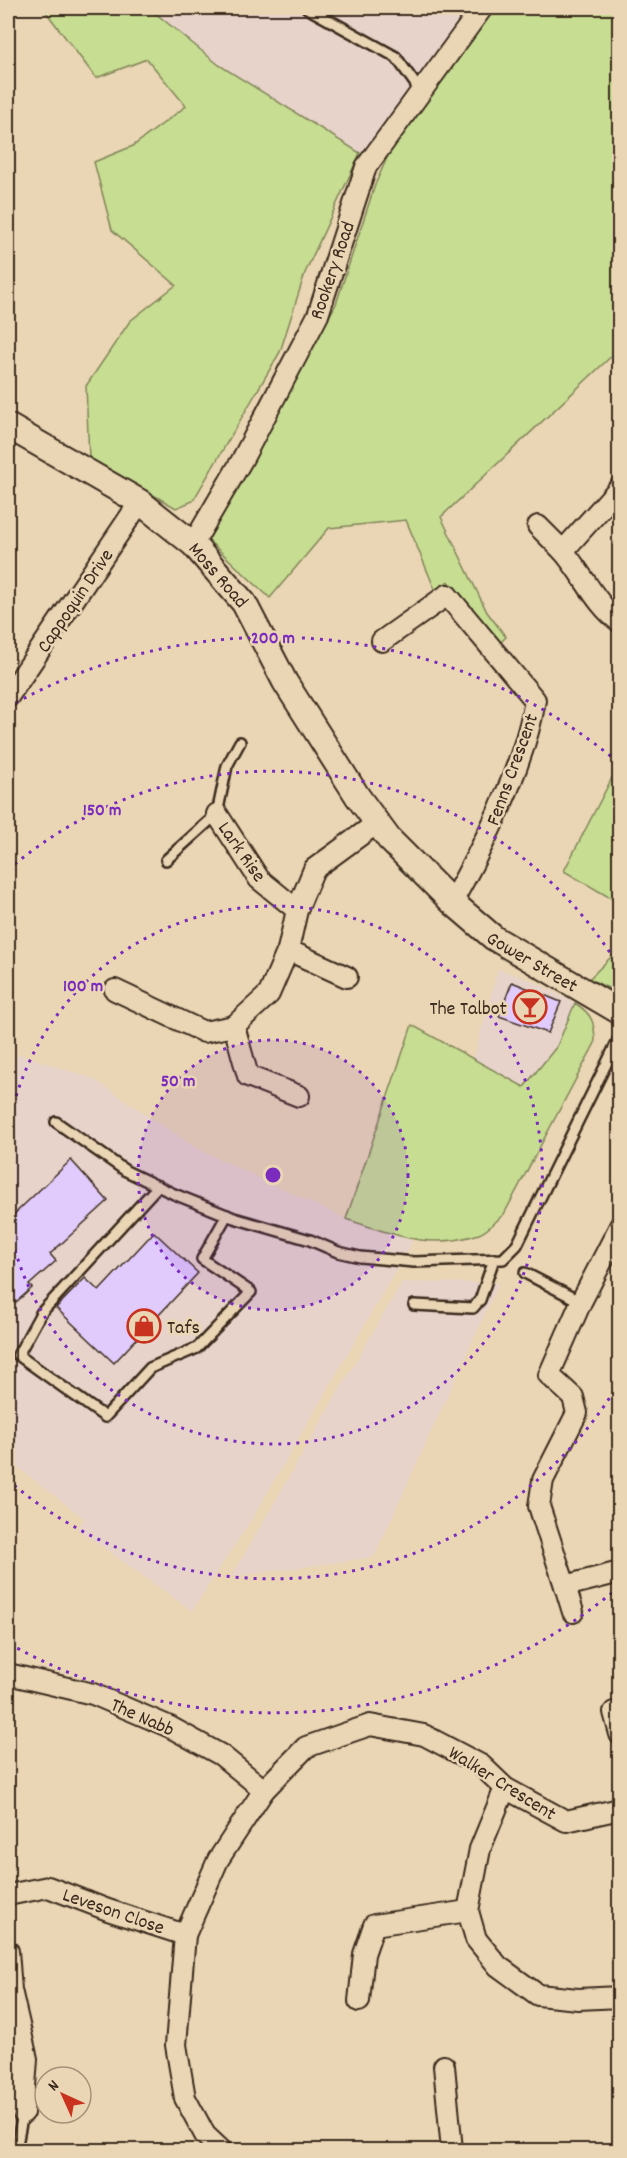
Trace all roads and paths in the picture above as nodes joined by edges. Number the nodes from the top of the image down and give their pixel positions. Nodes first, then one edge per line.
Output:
1 (307, 8) edge
2 (482, 8) edge
3 (421, 92) junction
4 (8, 426) edge
5 (620, 487) edge
6 (140, 502) junction
7 (538, 526) dead end
8 (193, 544) junction
9 (563, 551) junction
10 (620, 622) edge
11 (382, 641) dead end
12 (8, 697) edge
13 (240, 742) dead end
14 (217, 814) junction
15 (377, 823) junction
16 (166, 860) dead end
17 (452, 902) junction
18 (297, 910) junction
19 (288, 950) junction
20 (347, 976) dead end
21 (115, 990) dead end
22 (620, 1012) edge
23 (234, 1026) junction
24 (620, 1036) edge
25 (299, 1096) dead end
26 (56, 1122) dead end
27 (158, 1186) junction
28 (227, 1215) junction
29 (620, 1226) edge
30 (494, 1259) junction
31 (525, 1273) dead end
32 (581, 1302) junction
33 (414, 1305) dead end
34 (620, 1572) edge
35 (565, 1586) junction
36 (573, 1612) dead end
37 (8, 1674) edge
38 (614, 1712) dead end
39 (620, 1734) edge
40 (505, 1788) junction
41 (264, 1790) junction
42 (620, 1809) edge
43 (8, 1894) edge
44 (468, 1911) junction
45 (185, 1935) junction
46 (8, 1951) edge
47 (620, 1997) edge
48 (358, 2001) dead end
49 (27, 2059) junction
50 (8, 2061) edge
51 (444, 2066) dead end
52 (23, 2113) joint
53 (16, 2151) edge
54 (221, 2151) edge
55 (452, 2151) edge

1 - 3 lane
2 - 3 street, Rookery Road
3 - 8 street, Rookery Road
4 - 6 street, Moss Road
5 - 9 street
6 - 8 street, Moss Road
6 - 12 street, Cappoquin Drive
7 - 9 street
8 - 15 street, Moss Road
9 - 10 street
11 - 17 street, Fenns Crescent
13 - 14 lane
14 - 16 lane
14 - 18 street, Lark Rise
15 - 17 street, Moss Road
15 - 18 street
17 - 22 street, Gower Street
18 - 19 street
19 - 20 street
19 - 23 street
21 - 23 street
23 - 25 street
24 - 30 lane
26 - 27 lane
27 - 28 lane
27 - 28 lane
28 - 30 lane
29 - 32 street
30 - 33 lane
31 - 32 lane
32 - 35 street
34 - 35 street
35 - 36 street
37 - 41 street, The Nabb
38 - 39 street
40 - 41 street, Walker Crescent
40 - 42 street, Walker Crescent
40 - 44 street
41 - 45 street, Walker Crescent
43 - 45 street, Leveson Close
44 - 47 street
44 - 48 street
45 - 54 street, Walker Crescent
46 - 49 street
49 - 50 lane
49 - 52 street
51 - 55 street
52 - 53 lane

